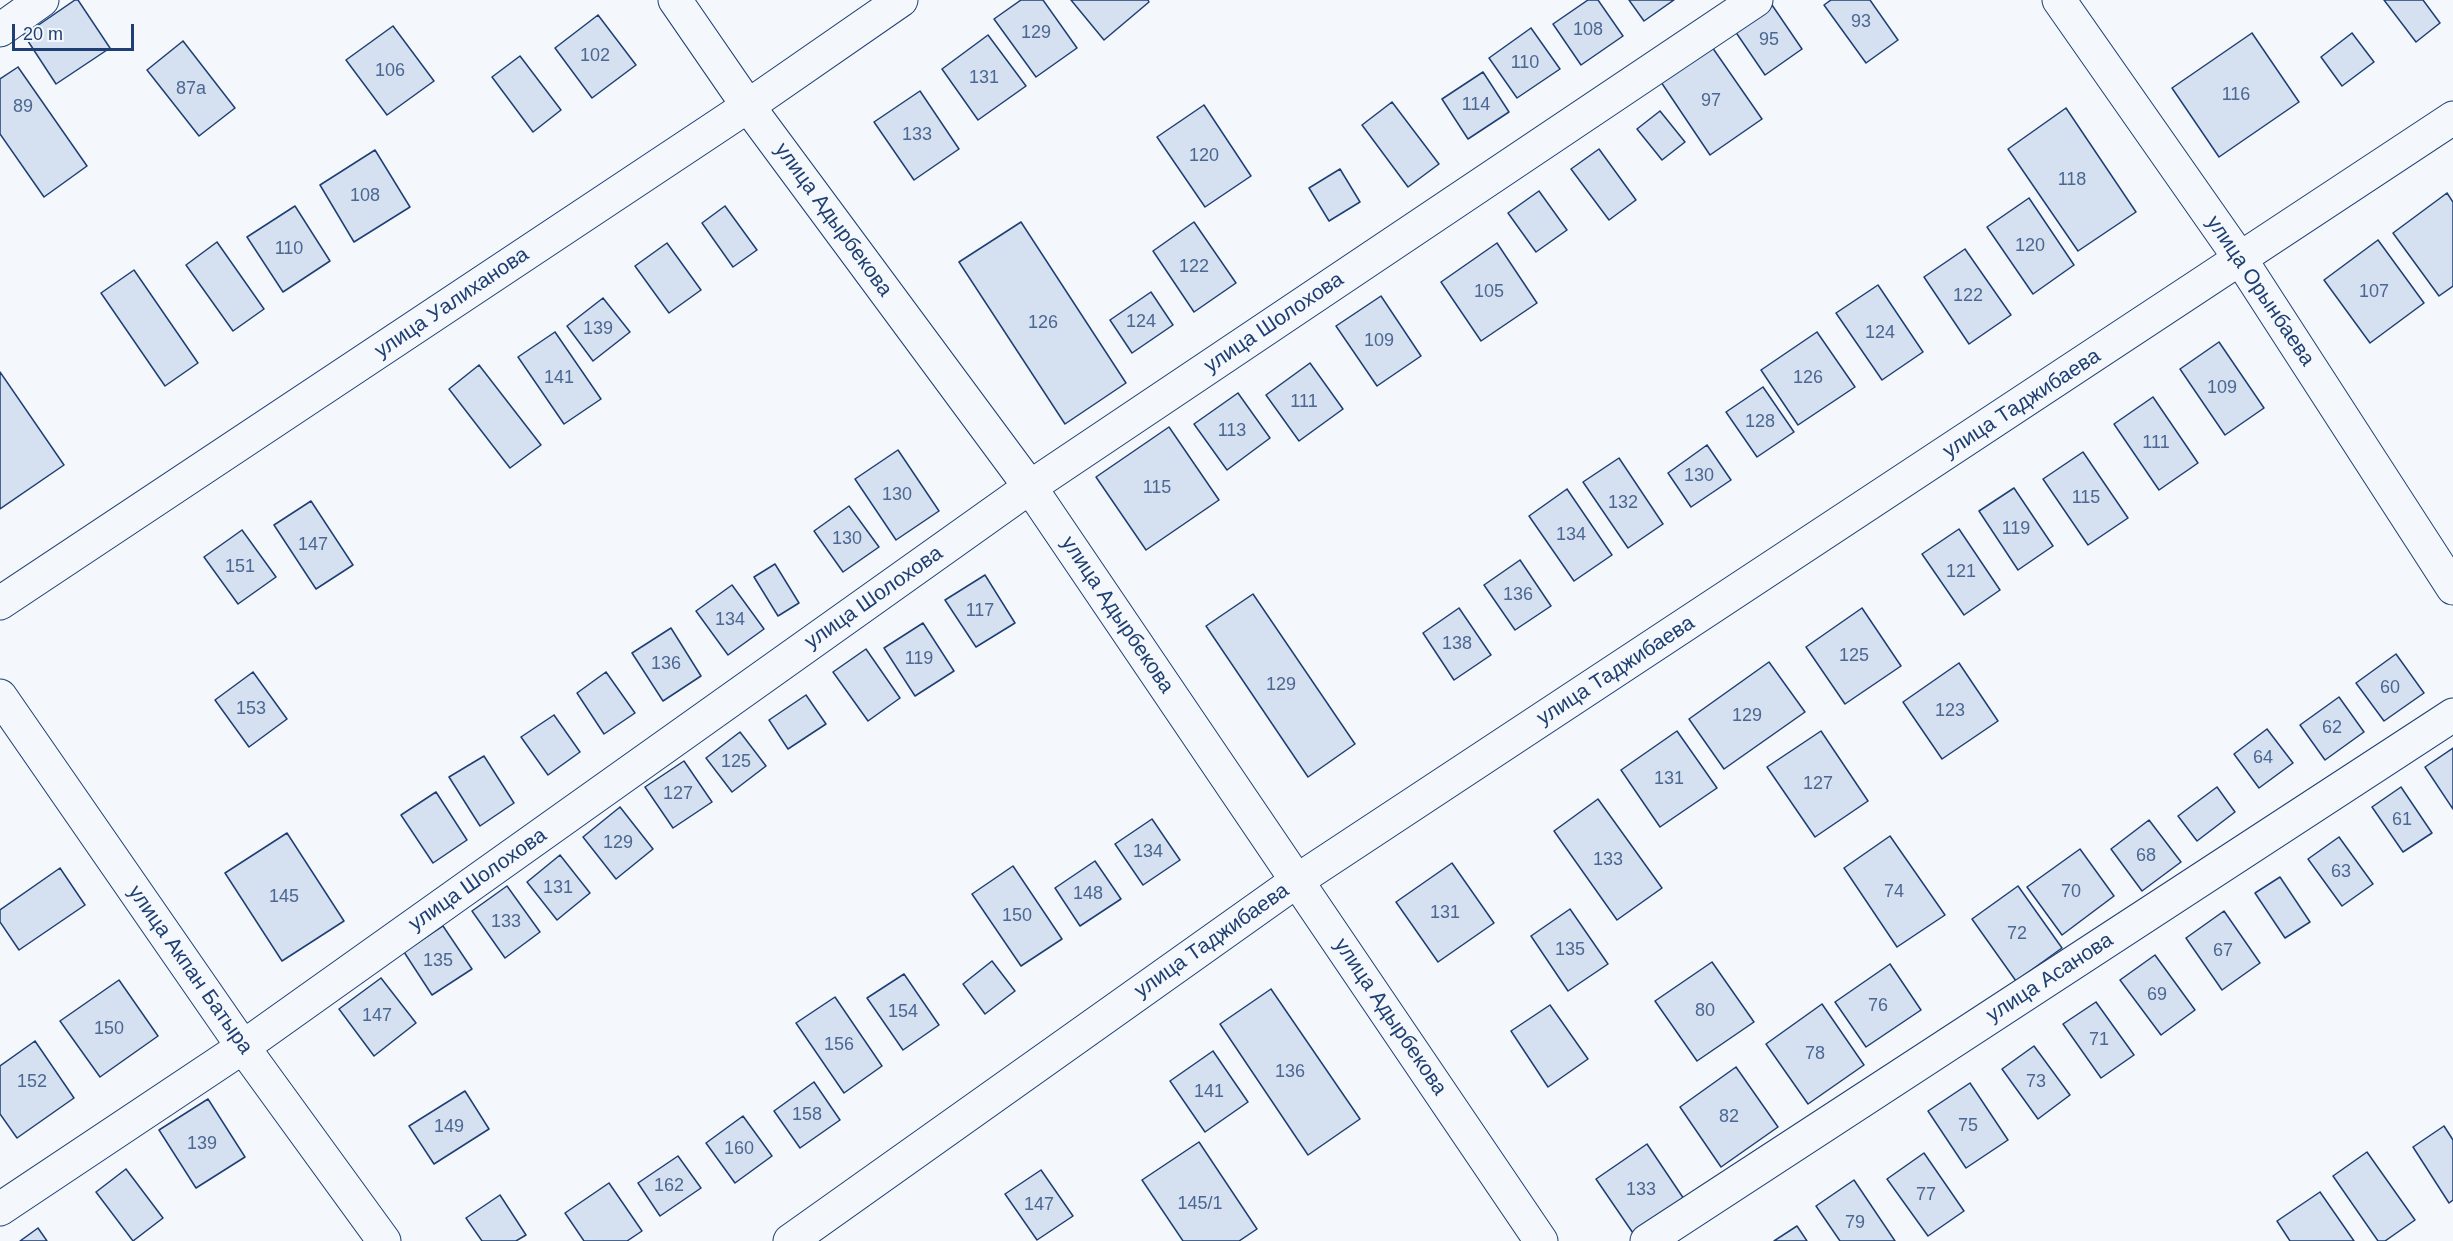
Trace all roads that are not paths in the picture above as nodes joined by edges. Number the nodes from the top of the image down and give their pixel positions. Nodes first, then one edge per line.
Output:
1 (42, 0) edge
2 (675, 0) edge
3 (902, 0) edge
4 (1756, 0) edge
5 (2059, 0) edge
6 (0, 30) edge
7 (748, 106) junction
8 (2453, 118) edge
9 (2241, 260) junction
10 (1030, 487) junction
11 (2453, 588) edge
12 (0, 603) edge
13 (0, 696) edge
14 (2453, 715) edge
15 (1298, 880) junction
16 (243, 1047) junction
17 (0, 1209) edge
18 (384, 1241) edge
19 (790, 1241) edge
20 (1541, 1241) edge
21 (1647, 1241) edge

1 - 6 street
2 - 7 street, улица Адырбекова
3 - 7 street, улица Уалиханова
4 - 10 street, улица Шолохова
5 - 9 street, улица Орынбаева
7 - 10 street, улица Адырбекова
7 - 12 street, улица Уалиханова
8 - 9 street, улица Таджибаева
9 - 11 street, улица Орынбаева
9 - 15 street, улица Таджибаева
10 - 15 street, улица Адырбекова
10 - 16 street, улица Шолохова
13 - 16 street, улица Акпан Батыра
14 - 21 street, улица Асанова
15 - 19 street, улица Таджибаева
15 - 20 street, улица Адырбекова
16 - 17 street, улица Шолохова
16 - 18 street, улица Акпан Батыра

